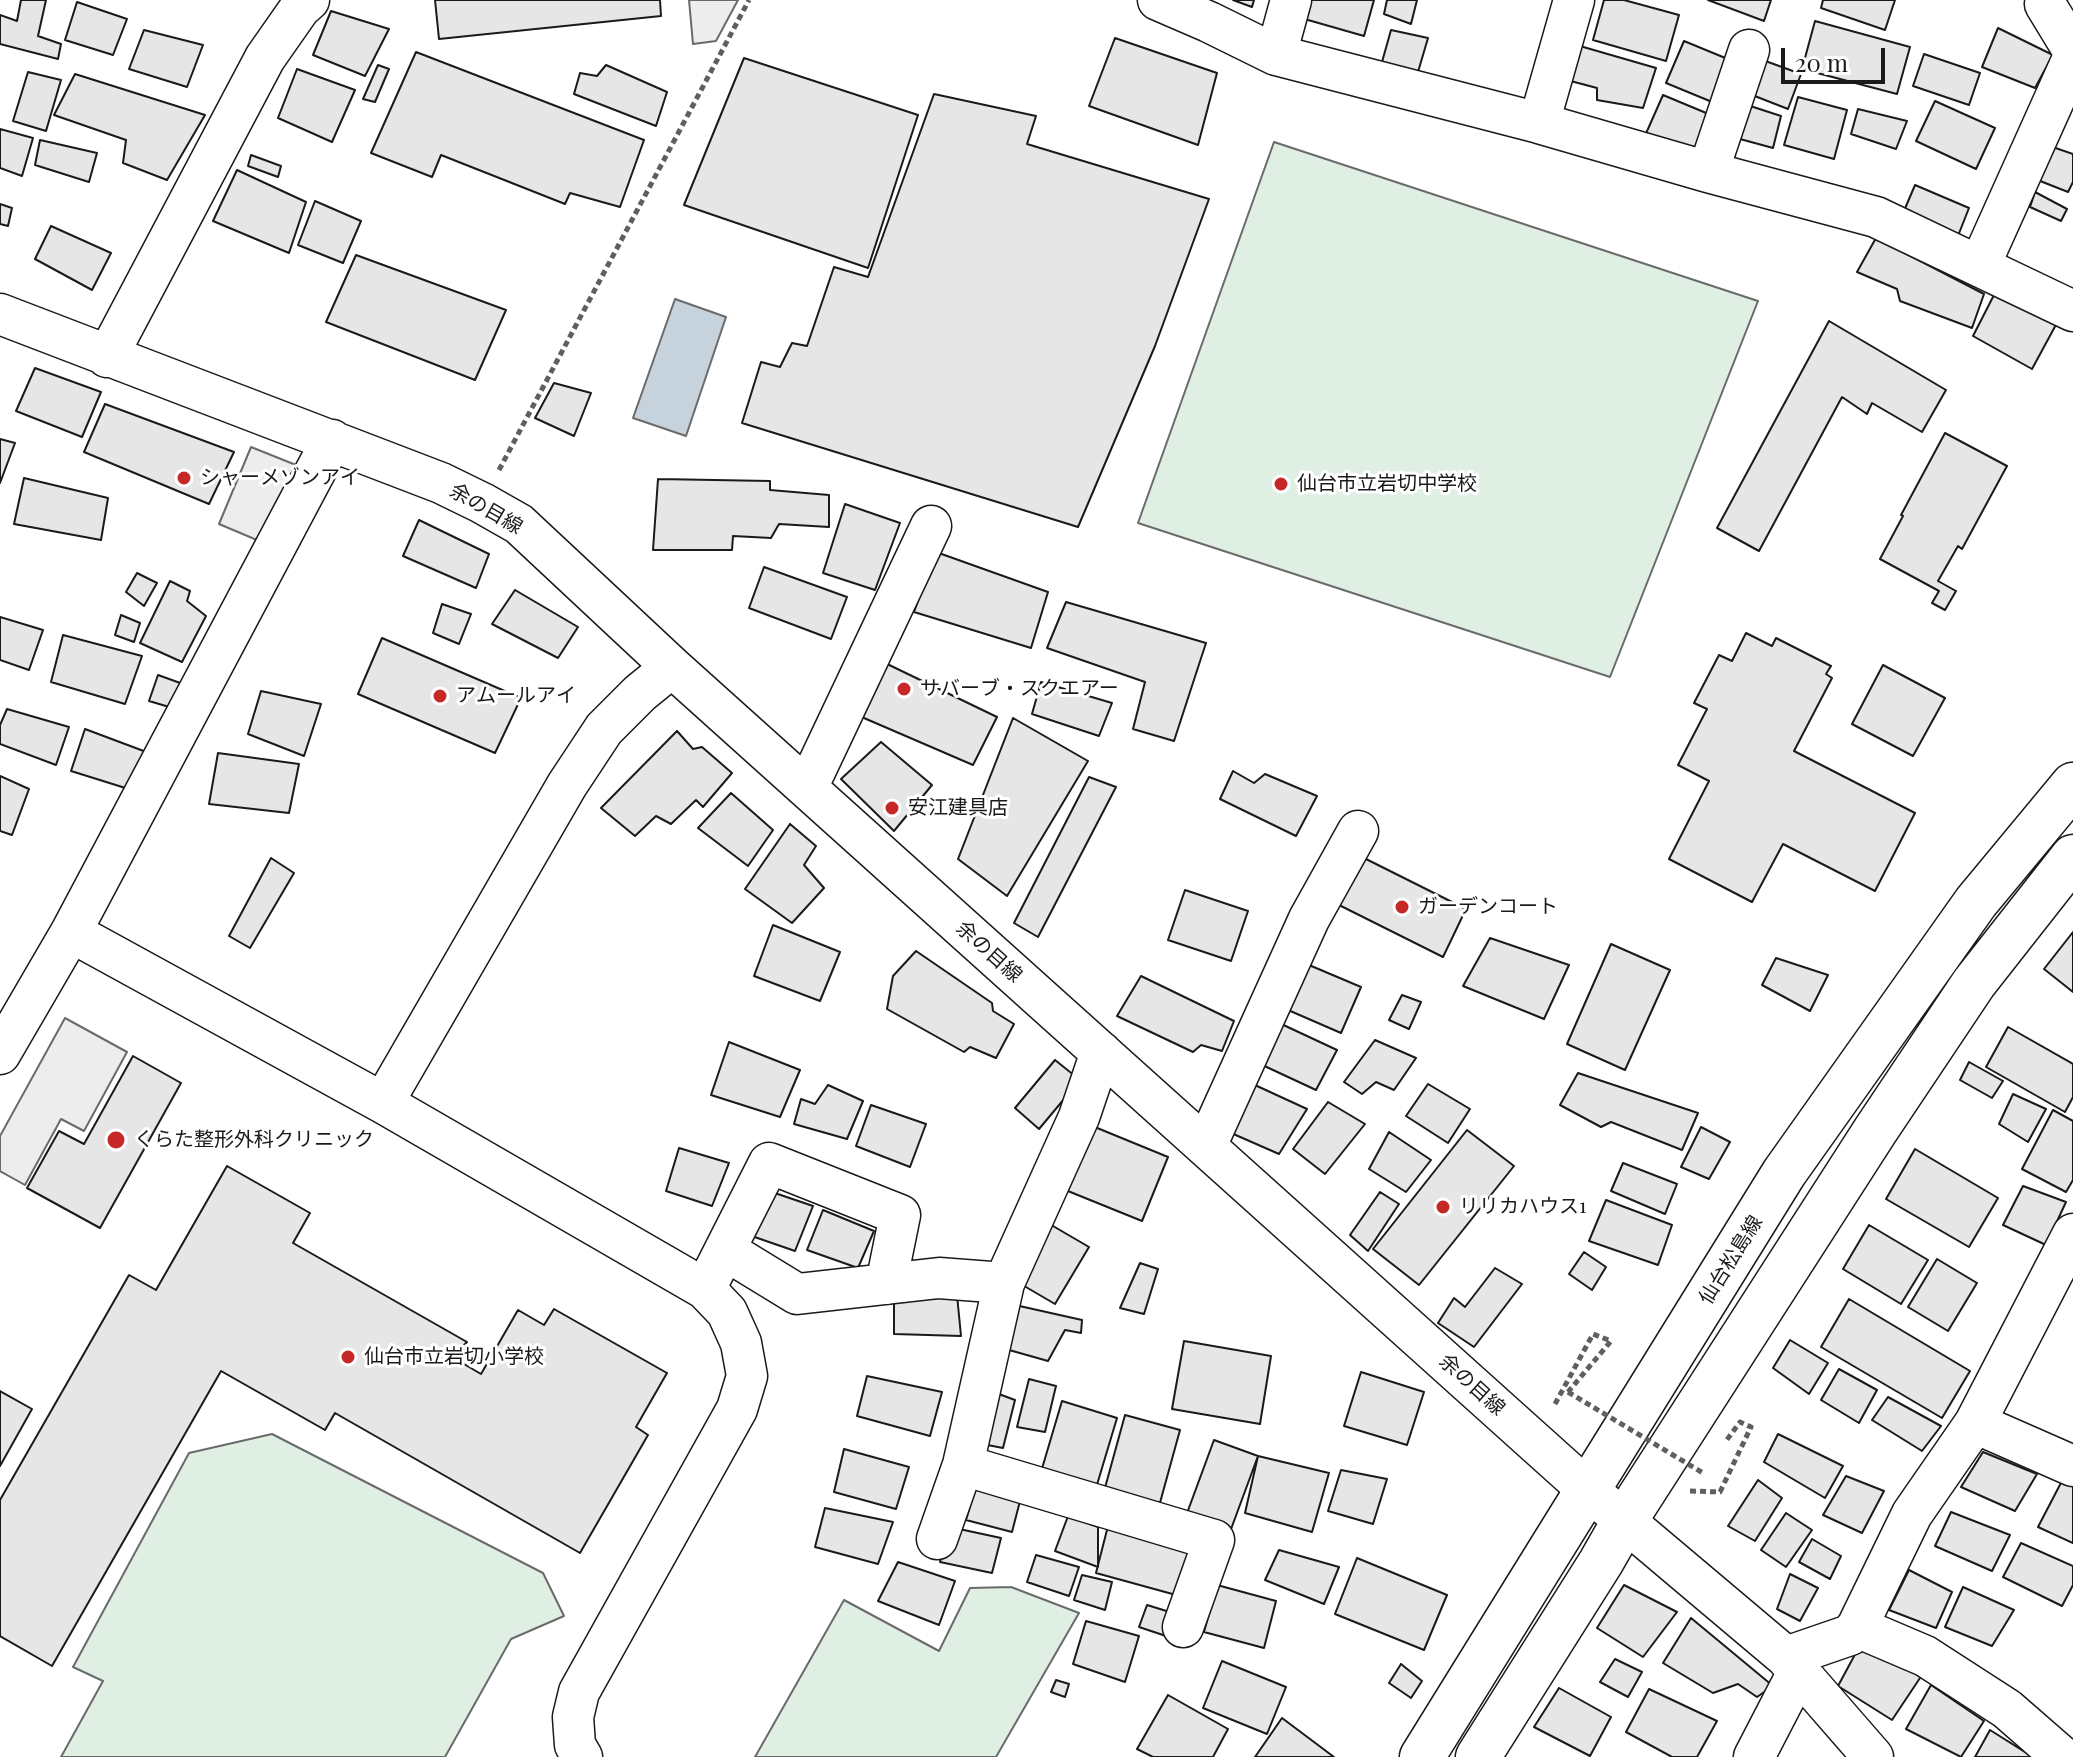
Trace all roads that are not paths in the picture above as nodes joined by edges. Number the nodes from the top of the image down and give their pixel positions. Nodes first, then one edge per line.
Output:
1 (309, 0) edge
2 (1158, 0) edge
3 (1291, 0) edge
4 (1574, 0) edge
5 (2046, 0) edge
6 (1749, 50) dead end
7 (2073, 50) edge
8 (1276, 55) junction
9 (2073, 58) edge
10 (1539, 123) junction
11 (1708, 172) junction
12 (1980, 265) junction
13 (2073, 311) edge
14 (0, 314) edge
15 (107, 357) junction
16 (332, 440) junction
17 (931, 526) dead end
18 (672, 667) junction
19 (2073, 785) edge
20 (807, 788) junction
21 (1358, 831) dead end
22 (2073, 857) edge
23 (71, 932) junction
24 (10, 1016) edge
25 (1101, 1052) junction
26 (0, 1054) edge
27 (383, 1103) junction
28 (1206, 1146) junction
29 (2073, 1234) edge
30 (725, 1250) junction
31 (1004, 1283) junction
32 (886, 1284) junction
33 (705, 1289) junction
34 (1975, 1423) junction
35 (963, 1465) junction
36 (2073, 1466) edge
37 (1588, 1490) junction
38 (1625, 1520) junction
39 (937, 1539) dead end
40 (1183, 1627) dead end
41 (1857, 1627) junction
42 (1792, 1665) junction
43 (582, 1757) edge
44 (1422, 1757) edge
45 (1478, 1757) edge
46 (1754, 1757) edge
47 (1873, 1757) edge
48 (2062, 1757) edge

1 - 15 street
2 - 8 street
3 - 8 street
4 - 10 street
5 - 7 street
6 - 11 street
8 - 10 street
9 - 12 street
10 - 11 street
11 - 12 street
12 - 13 street
14 - 15 street, 余の目線
15 - 16 street, 余の目線
16 - 18 street, 余の目線
16 - 23 street
17 - 20 street
18 - 20 street, 余の目線
18 - 27 street
19 - 37 main road, 仙台松島線
20 - 25 street, 余の目線
21 - 28 street
22 - 38 main road
23 - 24 street
23 - 27 street
24 - 26 street
25 - 28 street, 余の目線
25 - 31 street
27 - 33 street
28 - 37 street, 余の目線
29 - 34 street
30 - 32 street
30 - 32 street
30 - 33 street
31 - 32 street
31 - 35 street
33 - 43 street
34 - 36 street
34 - 41 street
35 - 39 street
35 - 40 street
37 - 38 street, 余の目線
37 - 44 main road, 仙台松島線
38 - 42 street, 余の目線
38 - 45 main road
41 - 42 street
41 - 48 street
42 - 46 street
42 - 47 street, 余の目線

